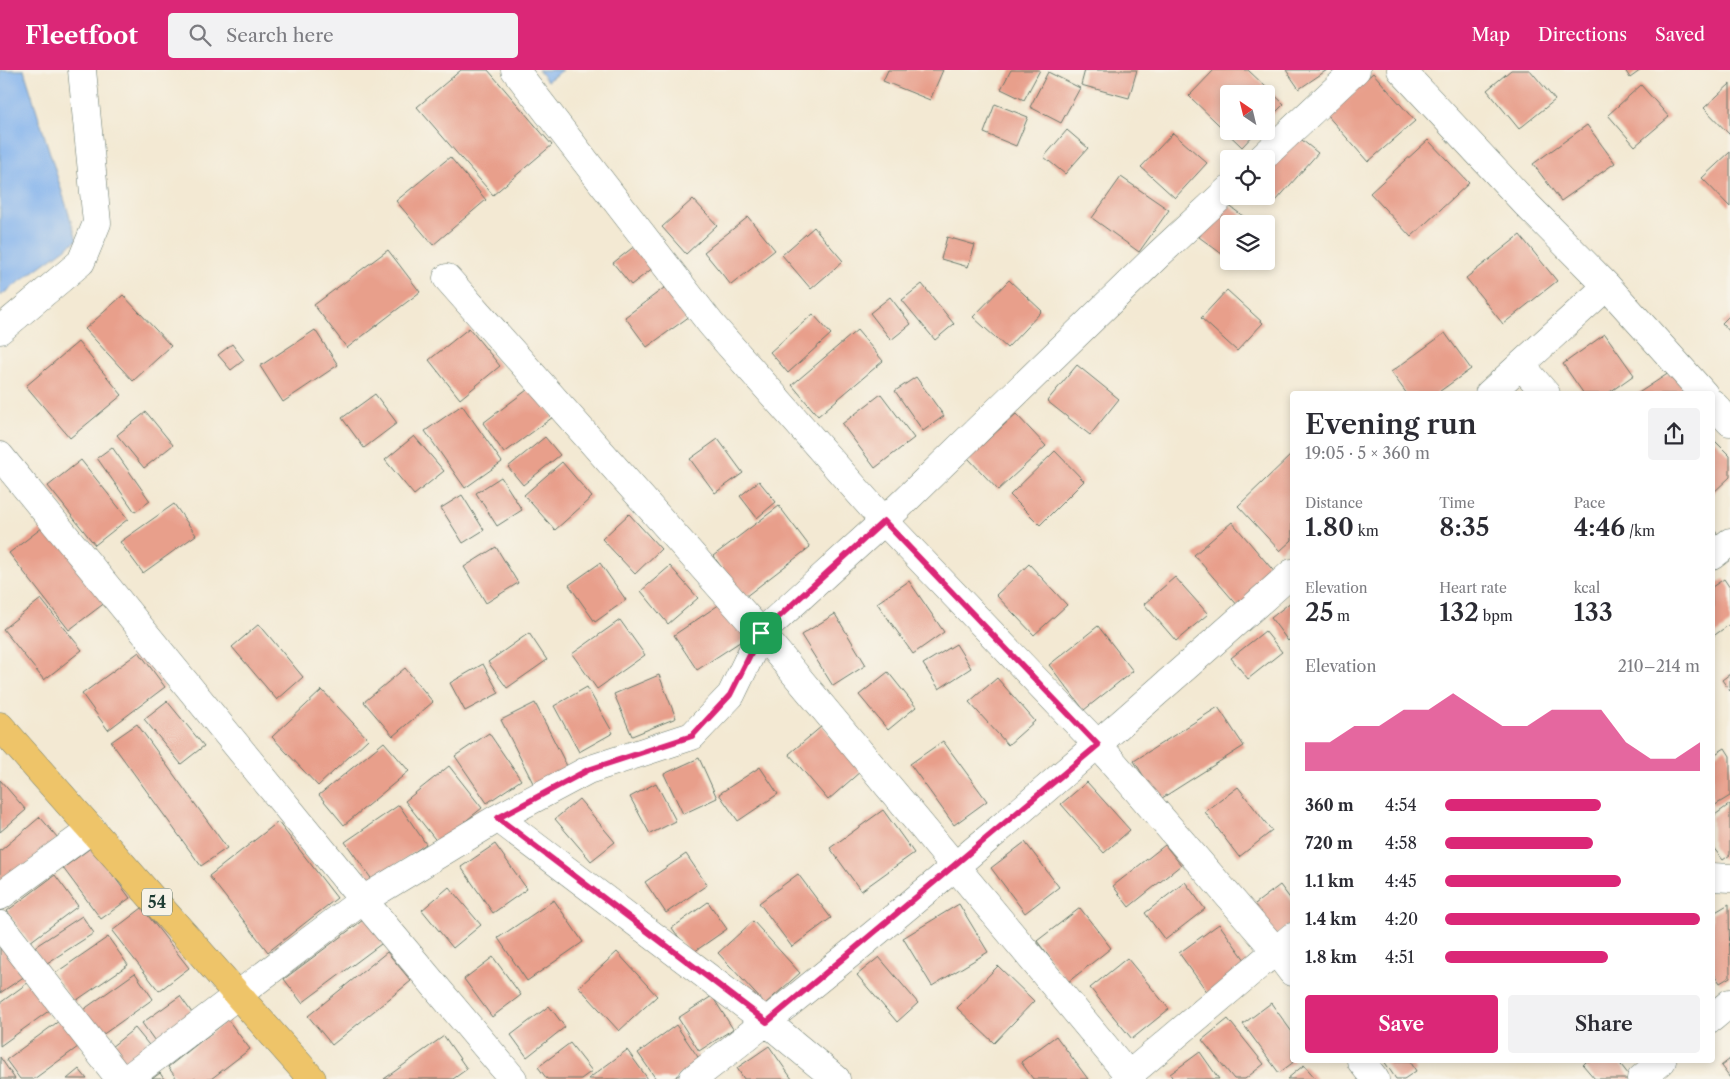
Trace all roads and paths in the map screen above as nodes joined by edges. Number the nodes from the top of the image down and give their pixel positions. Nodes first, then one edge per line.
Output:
1 (82, 70) edge
2 (515, 70) edge
3 (1356, 70) edge
4 (1401, 70) edge
5 (1271, 150) edge
6 (1220, 197) edge
7 (447, 278) dead end
8 (1607, 286) junction
9 (0, 330) edge
10 (1520, 365) junction
11 (1492, 391) edge
12 (1543, 391) edge
13 (1701, 391) edge
14 (1715, 406) edge
15 (1730, 422) edge
16 (0, 456) edge
17 (884, 521) junction
18 (1730, 542) edge
19 (1715, 554) edge
20 (1290, 575) edge
21 (761, 633) junction
22 (0, 726) edge
23 (1098, 745) junction
24 (498, 818) junction
25 (92, 829) junction
26 (955, 866) junction
27 (1715, 877) edge
28 (1730, 878) edge
29 (0, 896) edge
30 (363, 900) junction
31 (0, 925) edge
32 (1284, 944) edge
33 (1290, 965) edge
34 (239, 994) junction
35 (1730, 1003) edge
36 (1715, 1016) edge
37 (767, 1022) junction
38 (1363, 1063) edge
39 (1128, 1078) edge
40 (120, 1079) edge
41 (127, 1079) edge
42 (312, 1079) edge
43 (513, 1079) edge
44 (693, 1079) edge
45 (836, 1079) edge
46 (1375, 1079) edge

1 - 9 street
2 - 17 street
3 - 5 street
4 - 8 street
6 - 17 street
7 - 21 street
8 - 10 street
8 - 13 street
10 - 11 street
10 - 12 street
14 - 15 street
16 - 30 street
17 - 21 street
17 - 23 street
18 - 19 street
20 - 23 street
21 - 24 street
21 - 26 street
22 - 25 main road, 54
23 - 26 street
23 - 32 street
24 - 30 street
24 - 37 street
25 - 29 street
25 - 34 main road, 54
26 - 37 street
26 - 39 street
27 - 28 street
30 - 34 street
30 - 43 street
31 - 40 street
32 - 33 street
32 - 39 street
34 - 41 street
34 - 42 main road, 54
35 - 36 street
37 - 44 street
37 - 45 street
38 - 46 street

